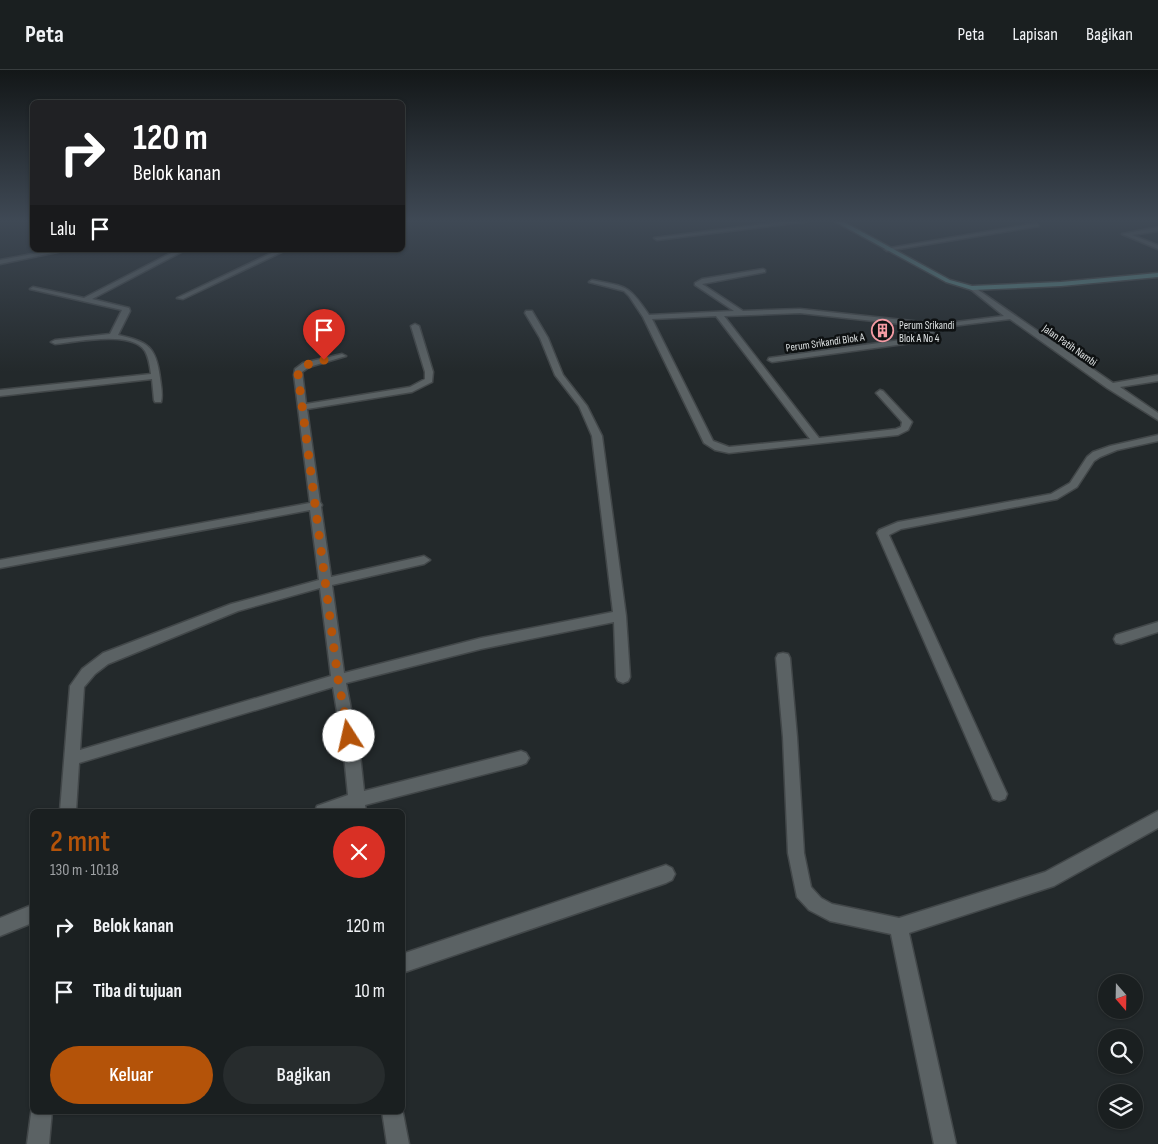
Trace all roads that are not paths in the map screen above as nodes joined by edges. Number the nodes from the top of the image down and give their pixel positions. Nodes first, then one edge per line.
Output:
1 (141, 271) edge
2 (238, 271) edge
3 (763, 271) dead end
4 (929, 271) edge
5 (1158, 275) edge
6 (592, 282) dead end
7 (972, 288) junction
8 (34, 289) dead end
9 (181, 298) dead end
10 (87, 299) junction
11 (529, 313) dead end
12 (741, 313) junction
13 (718, 314) junction
14 (647, 317) junction
15 (1010, 317) junction
16 (415, 326) dead end
17 (933, 326) junction
18 (114, 336) junction
19 (55, 342) dead end
20 (342, 356) dead end
21 (772, 360) dead end
22 (156, 376) junction
23 (1158, 378) edge
24 (1110, 386) junction
25 (0, 393) edge
26 (880, 393) dead end
27 (158, 400) dead end
28 (302, 406) junction
29 (1158, 417) edge
30 (1158, 438) edge
31 (816, 440) junction
32 (317, 505) junction
33 (424, 560) dead end
34 (0, 564) edge
35 (326, 582) junction
36 (620, 616) junction
37 (1158, 627) edge
38 (1121, 639) dead end
39 (783, 658) dead end
40 (623, 677) dead end
41 (338, 679) junction
42 (521, 758) dead end
43 (71, 759) junction
44 (999, 794) dead end
45 (358, 806) edge
46 (68, 809) edge
47 (337, 809) edge
48 (1158, 819) edge
49 (666, 874) dead end
50 (30, 915) edge
51 (0, 927) edge
52 (899, 927) junction
53 (405, 963) edge
54 (41, 1114) edge
55 (393, 1114) edge
56 (38, 1144) edge
57 (398, 1144) edge
58 (944, 1144) edge

1 - 10 street
2 - 9 street
3 - 12 street
4 - 7 street
5 - 7 street
6 - 14 street
7 - 15 street, Jalan Patih Nambi
8 - 10 street
10 - 18 street
11 - 36 street
12 - 13 street
12 - 17 street
13 - 14 street
13 - 31 street
14 - 31 street
15 - 17 street
15 - 24 street, Jalan Patih Nambi
16 - 28 street
17 - 21 street, Perum Srikandi Blok A
18 - 19 street
18 - 22 street
20 - 28 street
22 - 25 street
22 - 27 street
23 - 24 street
24 - 29 street, Jalan Patih Nambi
26 - 31 street
28 - 32 street
30 - 44 street
32 - 34 street
32 - 35 street
33 - 35 street
35 - 41 street
35 - 43 street
36 - 40 street
36 - 41 street
37 - 38 street
39 - 52 street
41 - 43 street
41 - 45 street
42 - 45 street
43 - 46 street
45 - 47 street
48 - 52 street
49 - 53 street
50 - 51 street
52 - 58 street
54 - 56 street
55 - 57 street

